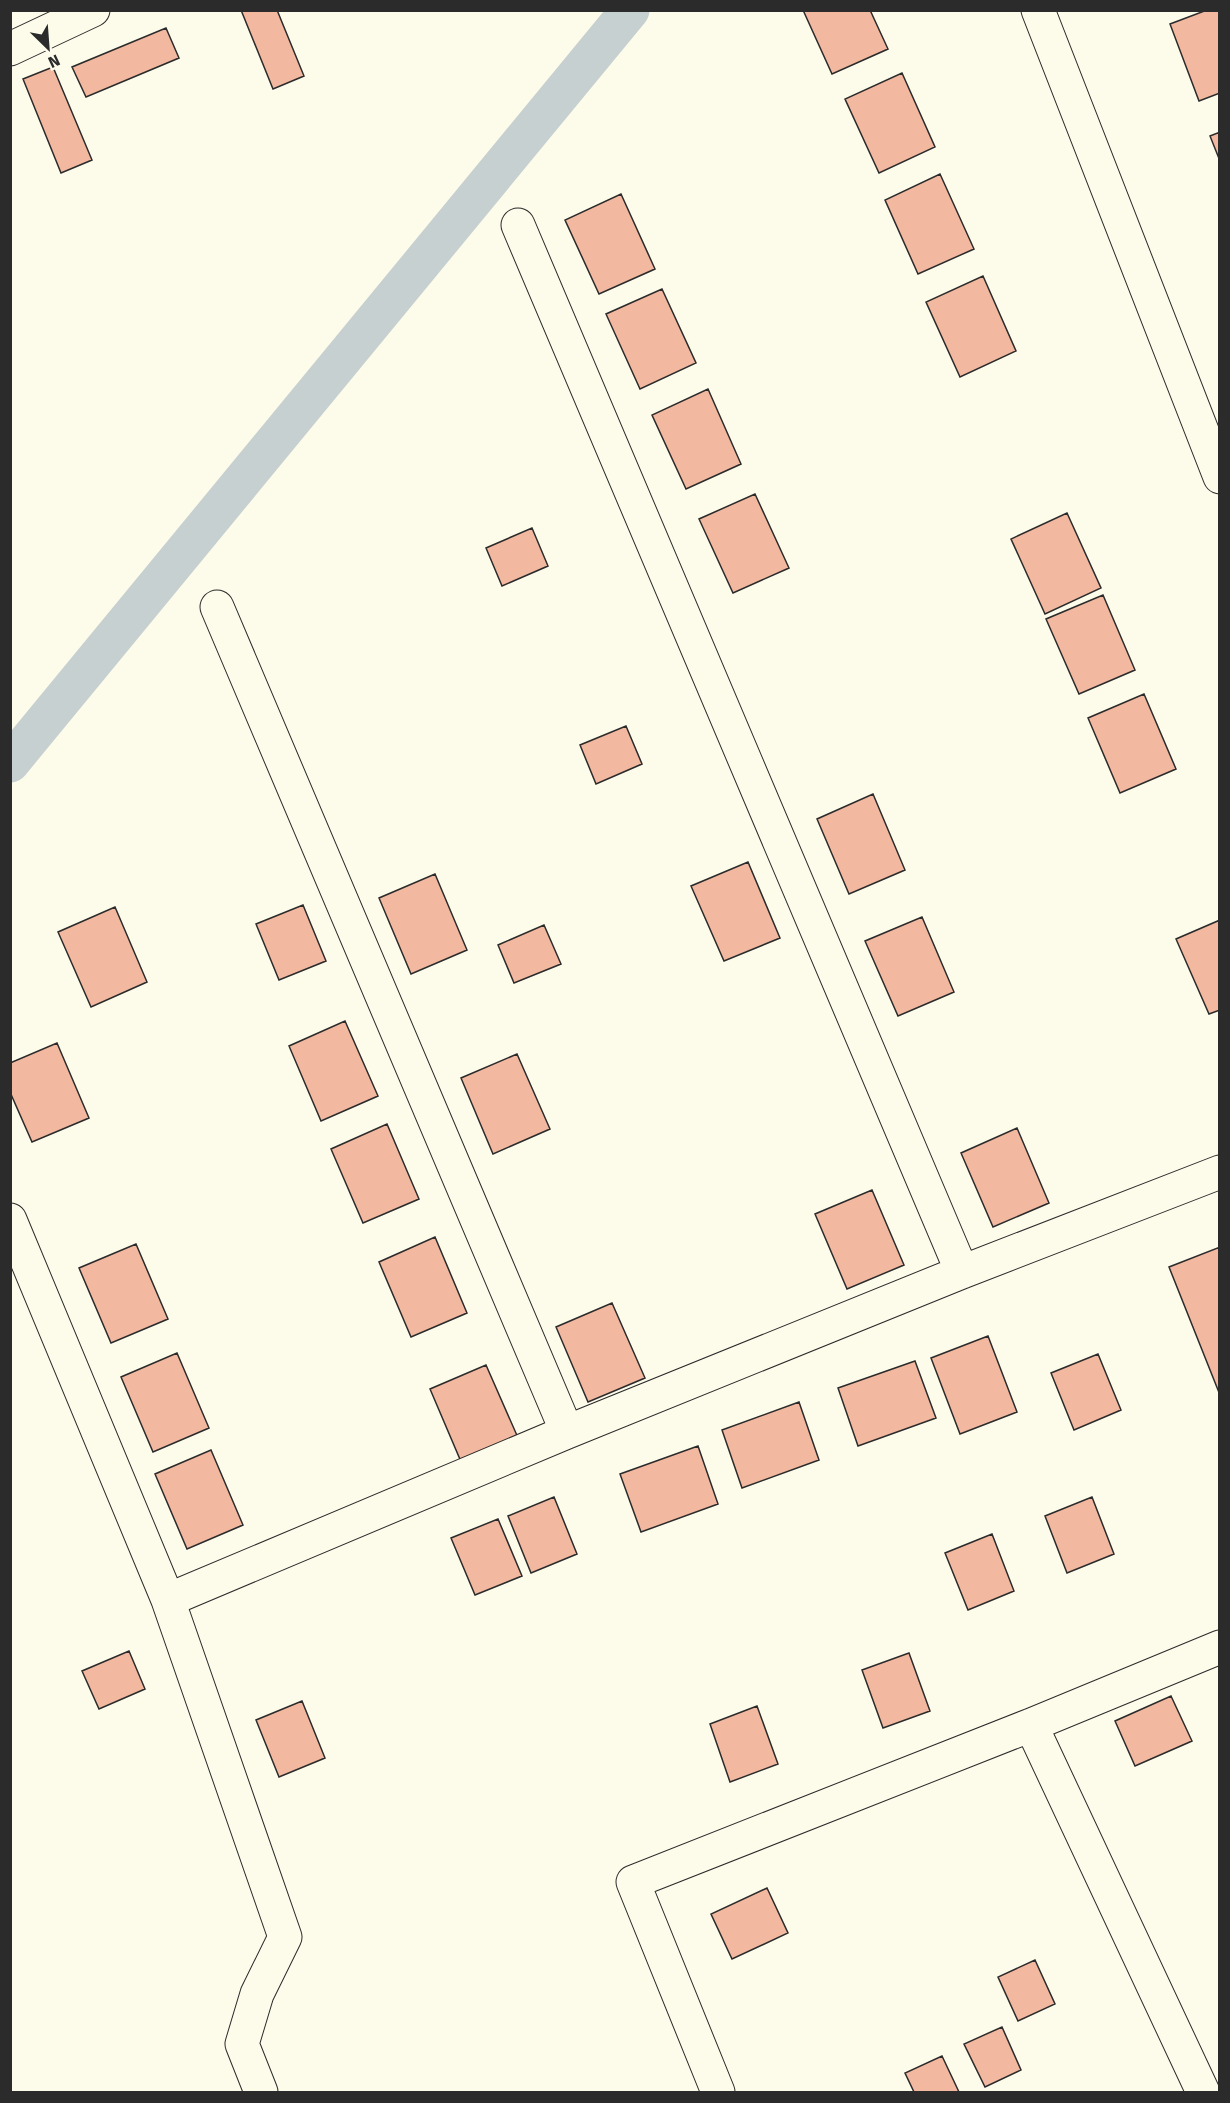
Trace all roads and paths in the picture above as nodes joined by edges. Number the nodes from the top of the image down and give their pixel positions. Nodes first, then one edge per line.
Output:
1 (93, 10) edge
2 (1038, 10) edge
3 (10, 49) edge
4 (518, 225) dead end
5 (1220, 477) edge
6 (217, 607) dead end
7 (1220, 1173) edge
8 (10, 1220) edge
9 (962, 1272) junction
10 (567, 1432) junction
11 (168, 1600) junction
12 (1220, 1647) edge
13 (1031, 1725) junction
14 (261, 2092) edge
15 (718, 2092) edge
16 (1203, 2092) edge

1 - 3 street
2 - 5 street
4 - 9 street
6 - 10 street
7 - 9 street
8 - 11 street
9 - 10 street
10 - 11 street
11 - 14 street
12 - 13 street
13 - 15 street
13 - 16 street

